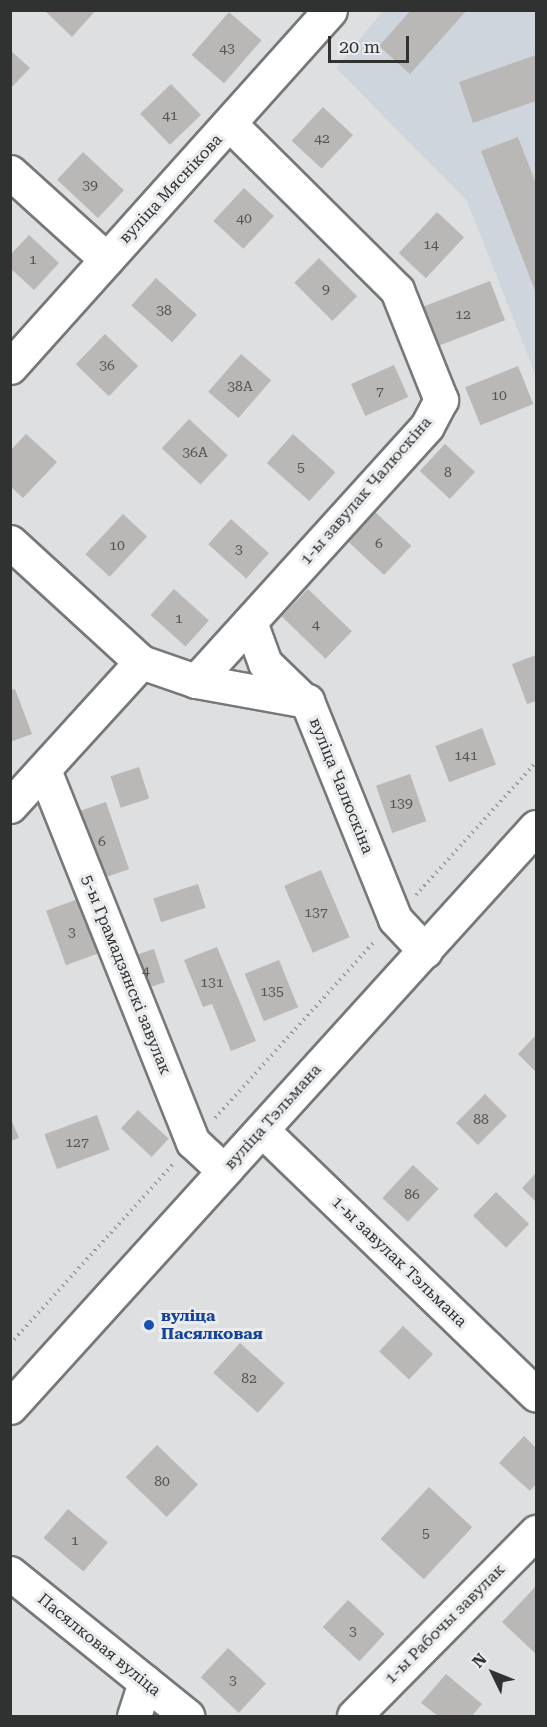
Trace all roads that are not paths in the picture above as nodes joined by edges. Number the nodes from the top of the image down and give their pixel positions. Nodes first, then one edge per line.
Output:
1 (330, 10) edge
2 (231, 125) junction
3 (10, 172) edge
4 (106, 259) junction
5 (10, 367) edge
6 (10, 542) edge
7 (250, 622) junction
8 (141, 662) junction
9 (196, 681) junction
10 (303, 700) junction
11 (44, 770) junction
12 (10, 806) edge
13 (537, 827) edge
14 (425, 951) junction
15 (262, 1130) junction
16 (224, 1171) junction
17 (537, 1395) edge
18 (10, 1407) edge
19 (537, 1532) edge
20 (10, 1573) edge
21 (145, 1682) junction
22 (134, 1716) edge
23 (187, 1716) edge
24 (354, 1716) edge

1 - 2 street, вуліца Мяснікова
2 - 4 street, вуліца Мяснікова
2 - 7 street, 1-ы завулак Чалюскіна
3 - 4 street
4 - 5 street, вуліца Мяснікова
6 - 8 street, вуліца Чалюскіна
7 - 9 street, 1-ы завулак Чалюскіна
7 - 10 street
8 - 9 street, вуліца Чалюскіна
8 - 11 street
9 - 10 street, вуліца Чалюскіна
10 - 14 street, вуліца Чалюскіна
11 - 12 street
11 - 16 street, 5-ы Грамадзянскі завулак
13 - 14 street, вуліца Тэльмана
14 - 15 street, вуліца Тэльмана
15 - 16 street, вуліца Тэльмана
15 - 17 street, 1-ы завулак Тэльмана
16 - 18 street, вуліца Тэльмана
19 - 24 street, 1-ы Рабочы завулак
20 - 21 street, Пасялковая вуліца
21 - 22 street
21 - 23 street, Пасялковая вуліца

